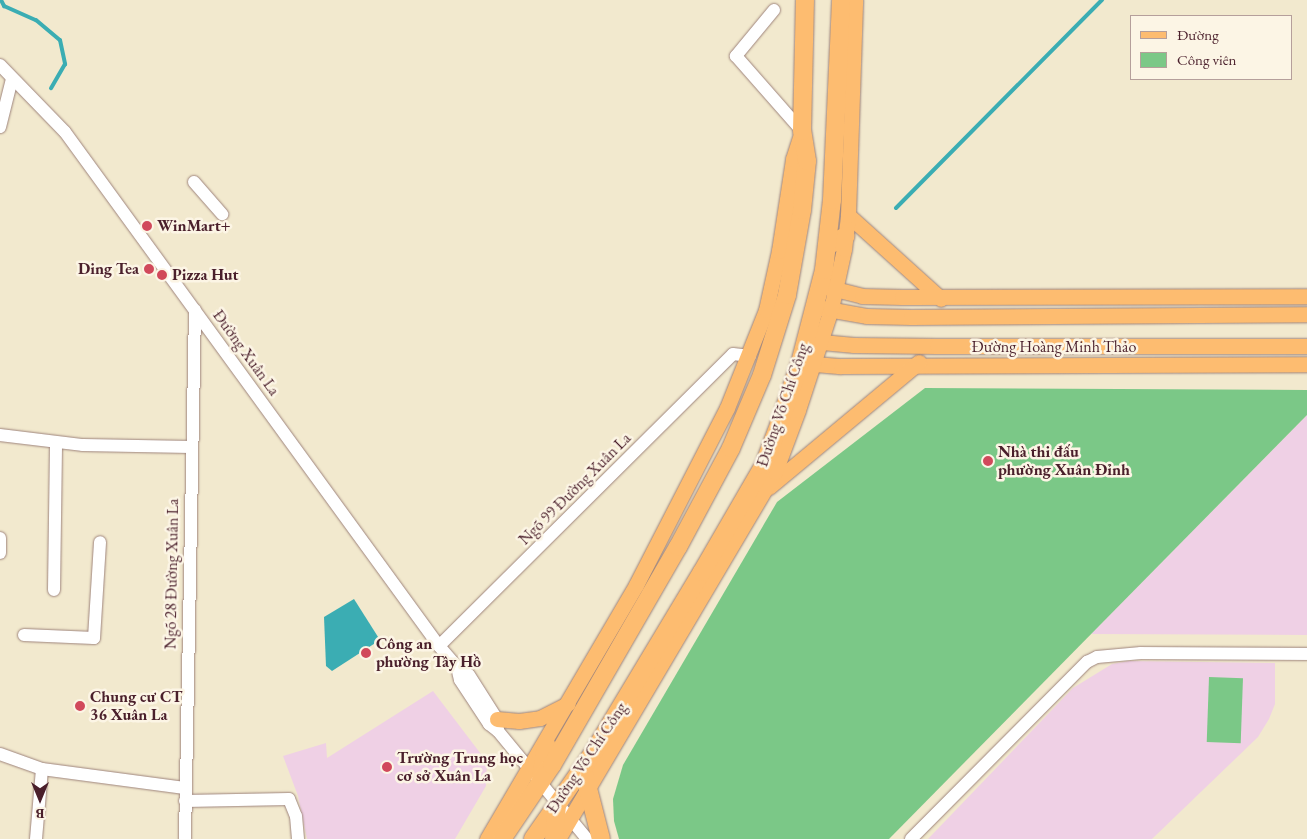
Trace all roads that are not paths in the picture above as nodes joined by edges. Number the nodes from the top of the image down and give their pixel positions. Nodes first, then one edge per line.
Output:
1 (804, 0) edge
2 (841, 0) edge
3 (854, 0) edge
4 (774, 10) dead end
5 (0, 65) edge
6 (12, 79) junction
7 (0, 127) edge
8 (802, 131) junction
9 (194, 182) dead end
10 (222, 214) dead end
11 (848, 215) junction
12 (846, 236) junction
13 (827, 246) junction
14 (829, 287) junction
15 (939, 296) junction
16 (1307, 296) edge
17 (823, 308) junction
18 (195, 310) junction
19 (1307, 314) edge
20 (960, 317) junction
21 (814, 341) junction
22 (937, 346) junction
23 (1307, 346) edge
24 (750, 356) junction
25 (807, 363) junction
26 (1307, 364) edge
27 (915, 365) junction
28 (779, 425) junction
29 (0, 435) edge
30 (56, 443) junction
31 (191, 447) junction
32 (775, 472) junction
33 (764, 491) junction
34 (0, 539) edge
35 (100, 542) dead end
36 (0, 553) edge
37 (54, 590) dead end
38 (24, 635) dead end
39 (439, 646) junction
40 (1307, 654) edge
41 (568, 704) junction
42 (624, 724) junction
43 (498, 725) junction
44 (606, 732) junction
45 (546, 744) joint
46 (0, 754) edge
47 (42, 769) junction
48 (583, 769) junction
49 (534, 778) junction
50 (588, 788) junction
51 (185, 794) junction
52 (557, 803) junction
53 (570, 818) junction
54 (497, 835) edge
55 (36, 839) edge
56 (185, 839) edge
57 (298, 839) edge
58 (533, 839) edge
59 (554, 839) edge
60 (558, 839) edge
61 (587, 839) edge
62 (601, 839) edge
63 (911, 839) edge

1 - 8 highway, Đường Võ Chí Công
2 - 13 highway, Đường Võ Chí Công
3 - 11 main road, Đường Võ Chí Công
4 - 8 street
5 - 6 street, Đường Xuân La
6 - 7 street
6 - 18 street, Đường Xuân La
8 - 24 main road, Đường Võ Chí Công
8 - 49 highway, Đường Võ Chí Công
9 - 10 street
11 - 12 main road, Đường Võ Chí Công
11 - 15 main road
12 - 13 highway
12 - 14 main road, Đường Võ Chí Công
13 - 14 highway, Đường Võ Chí Công
14 - 15 main road
14 - 17 highway, Đường Võ Chí Công
15 - 16 main road
15 - 20 main road
17 - 20 main road, Đường Hoàng Minh Thảo
17 - 21 highway, Đường Võ Chí Công
18 - 31 street, Ngõ 28 Đường Xuân La
18 - 39 street, Đường Xuân La
19 - 20 main road, Đường Hoàng Minh Thảo
21 - 22 main road, Đường Hoàng Minh Thảo
21 - 25 highway, Đường Võ Chí Công
22 - 23 main road, Đường Hoàng Minh Thảo
22 - 27 main road
24 - 39 street, Ngõ 99 Đường Xuân La
24 - 41 main road, Đường Võ Chí Công
25 - 27 main road, Đường Hoàng Minh Thảo
25 - 28 highway, Đường Võ Chí Công
25 - 32 main road, Đường Võ Chí Công
26 - 27 main road, Đường Hoàng Minh Thảo
27 - 33 main road
28 - 32 highway
28 - 44 highway, Đường Võ Chí Công
29 - 30 street
30 - 31 street
30 - 37 street
31 - 51 street, Ngõ 28 Đường Xuân La
32 - 33 main road, Đường Võ Chí Công
33 - 42 main road, Đường Võ Chí Công
34 - 36 street
35 - 38 street
39 - 43 street, Đường Xuân La
40 - 63 street
41 - 43 main road
41 - 45 main road, Đường Võ Chí Công
42 - 44 highway
42 - 50 main road, Đường Võ Chí Công
43 - 49 street, Đường Xuân La
44 - 48 highway, Đường Võ Chí Công
45 - 49 highway
46 - 47 street
47 - 51 street
47 - 55 street
48 - 50 highway
48 - 52 highway, Đường Võ Chí Công
49 - 52 street, Đường Xuân La
49 - 54 highway, Đường Võ Chí Công
50 - 53 main road, Đường Võ Chí Công
50 - 62 highway
51 - 56 street, Ngõ 28 Đường Xuân La
51 - 57 street
52 - 53 street, Đường Xuân La
52 - 58 highway, Đường Võ Chí Công
52 - 59 highway
53 - 60 main road, Đường Võ Chí Công
53 - 61 street, Đường Xuân La

